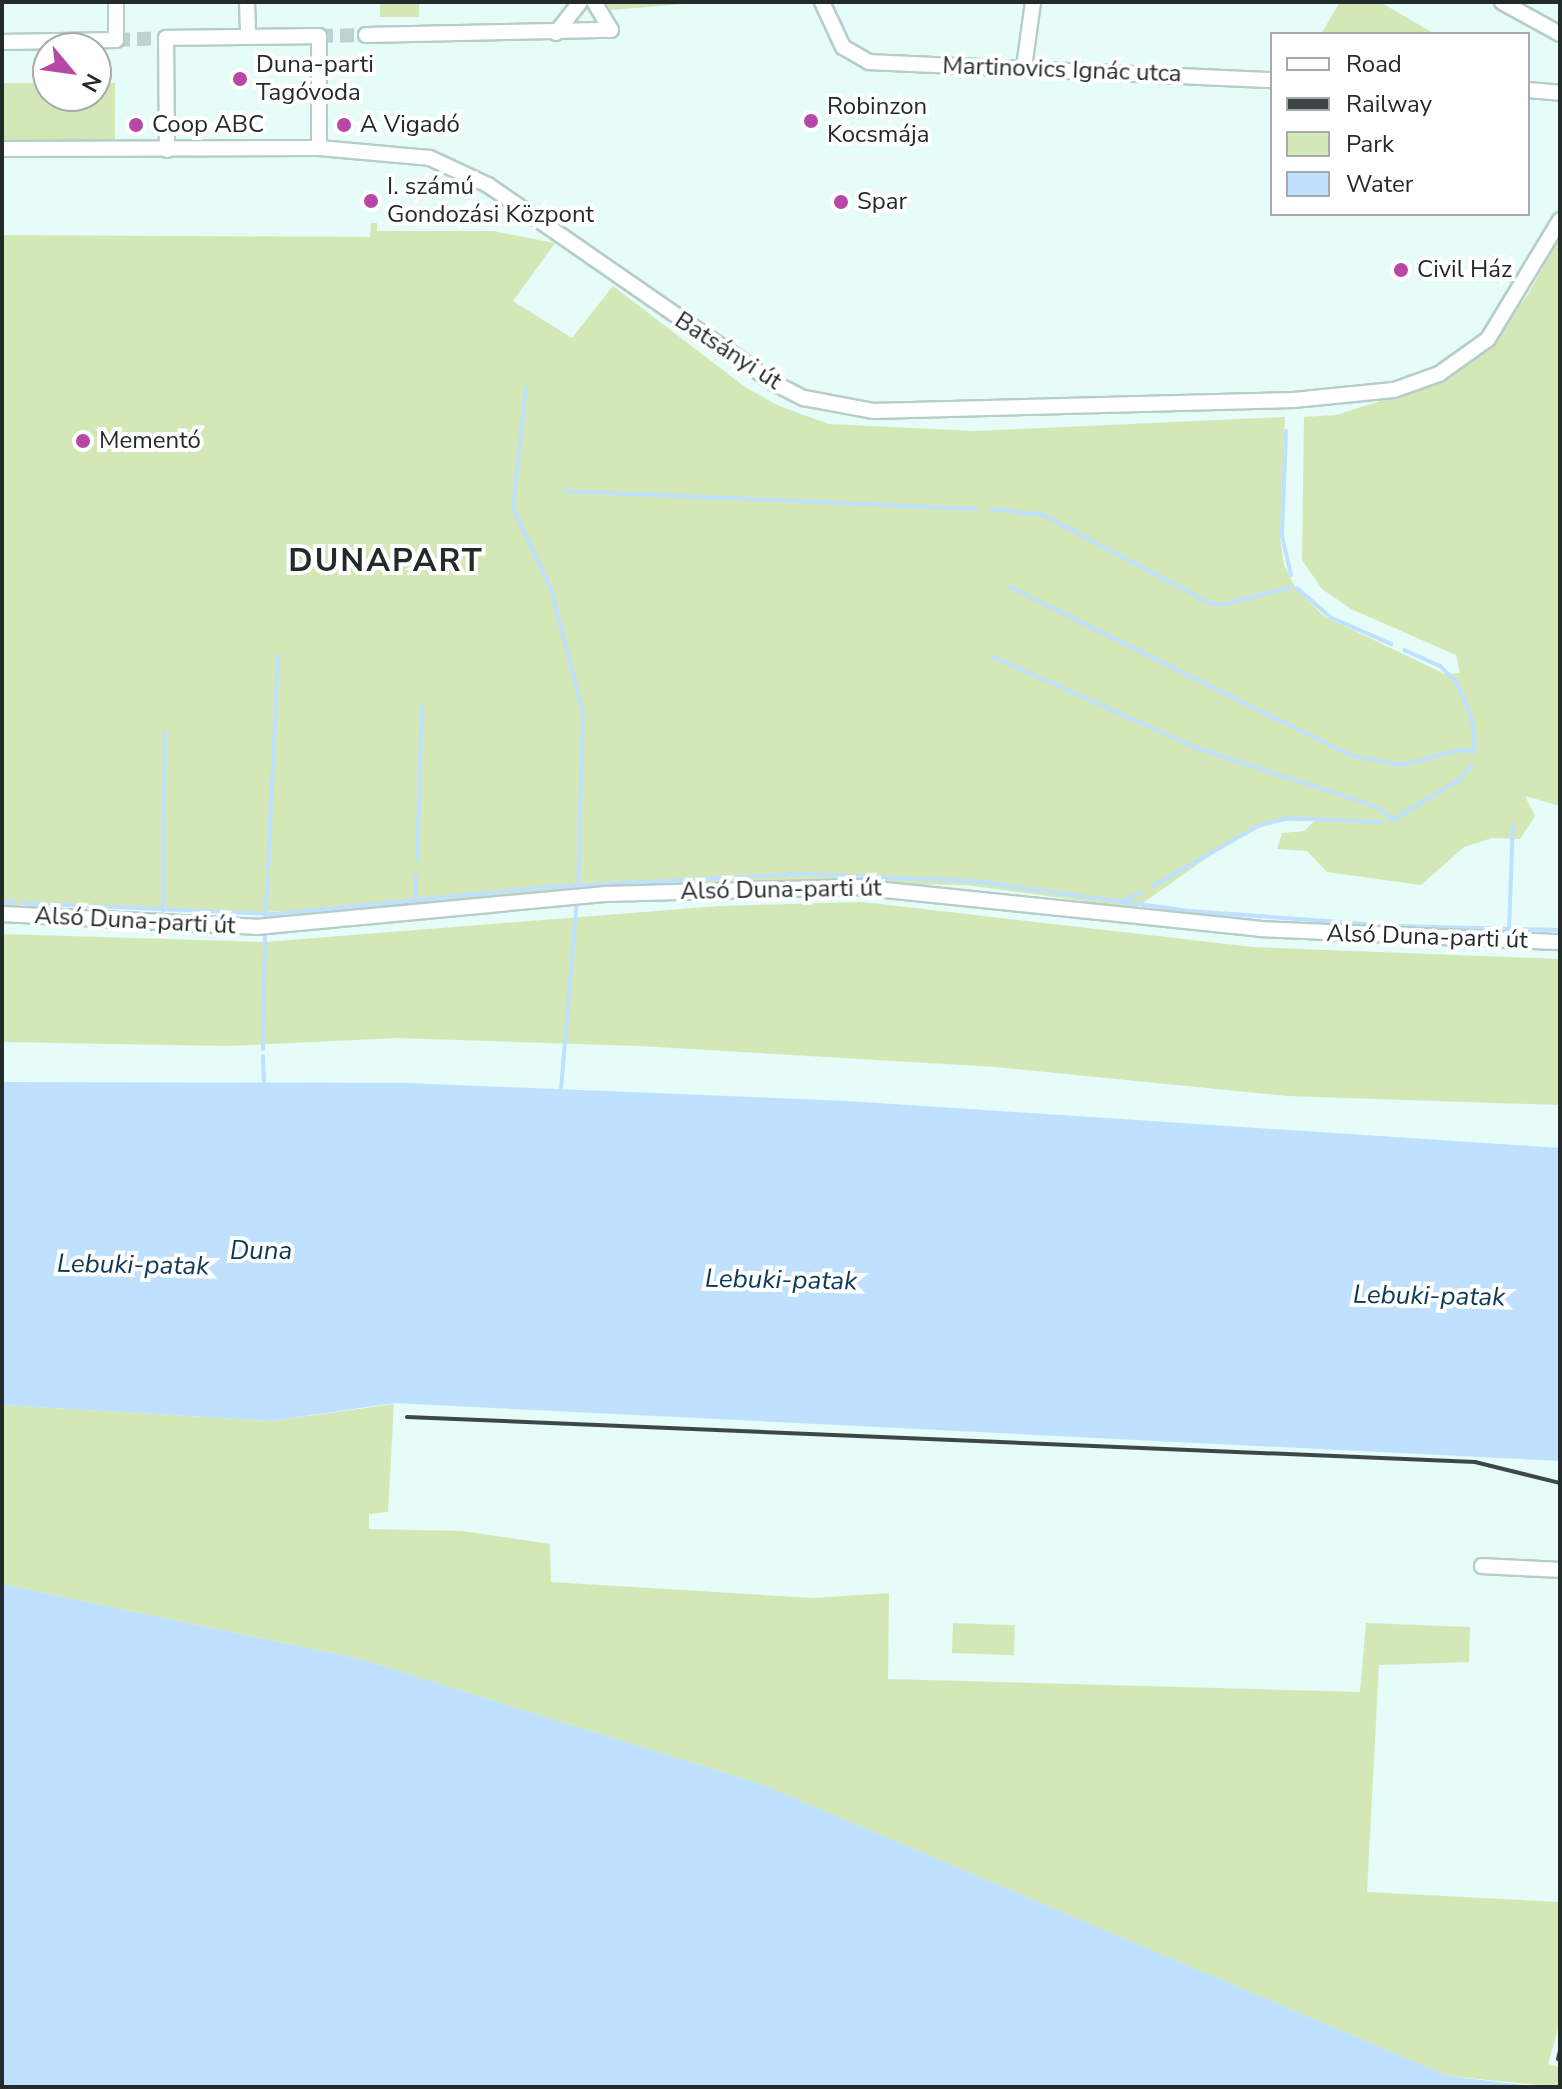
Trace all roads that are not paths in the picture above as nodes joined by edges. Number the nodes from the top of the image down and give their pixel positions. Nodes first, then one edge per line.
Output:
1 (116, 2) edge
2 (247, 2) edge
3 (580, 2) edge
4 (594, 2) edge
5 (822, 2) edge
6 (1033, 2) edge
7 (1502, 2) edge
8 (556, 33) junction
9 (1560, 34) edge
10 (366, 35) tunnel mouth
11 (248, 37) junction
12 (2, 42) edge
13 (1024, 67) junction
14 (1270, 80) edge
15 (1530, 90) edge
16 (1560, 93) edge
17 (319, 148) junction
18 (2, 149) edge
19 (167, 150) junction
20 (1560, 220) edge
21 (2, 914) edge
22 (1560, 942) edge
23 (1482, 1566) dead end
24 (1560, 1570) edge

1 - 12 street
2 - 11 street
3 - 8 street
4 - 8 street
5 - 13 street, Martinovics Ignác utca
6 - 13 street
7 - 9 street
8 - 10 street
11 - 17 street
11 - 19 street
13 - 14 street, Martinovics Ignác utca
15 - 16 street
17 - 19 street, Batsányi út
17 - 20 street, Batsányi út
18 - 19 street, Batsányi út
21 - 22 street, Alsó Duna-parti út
23 - 24 street

